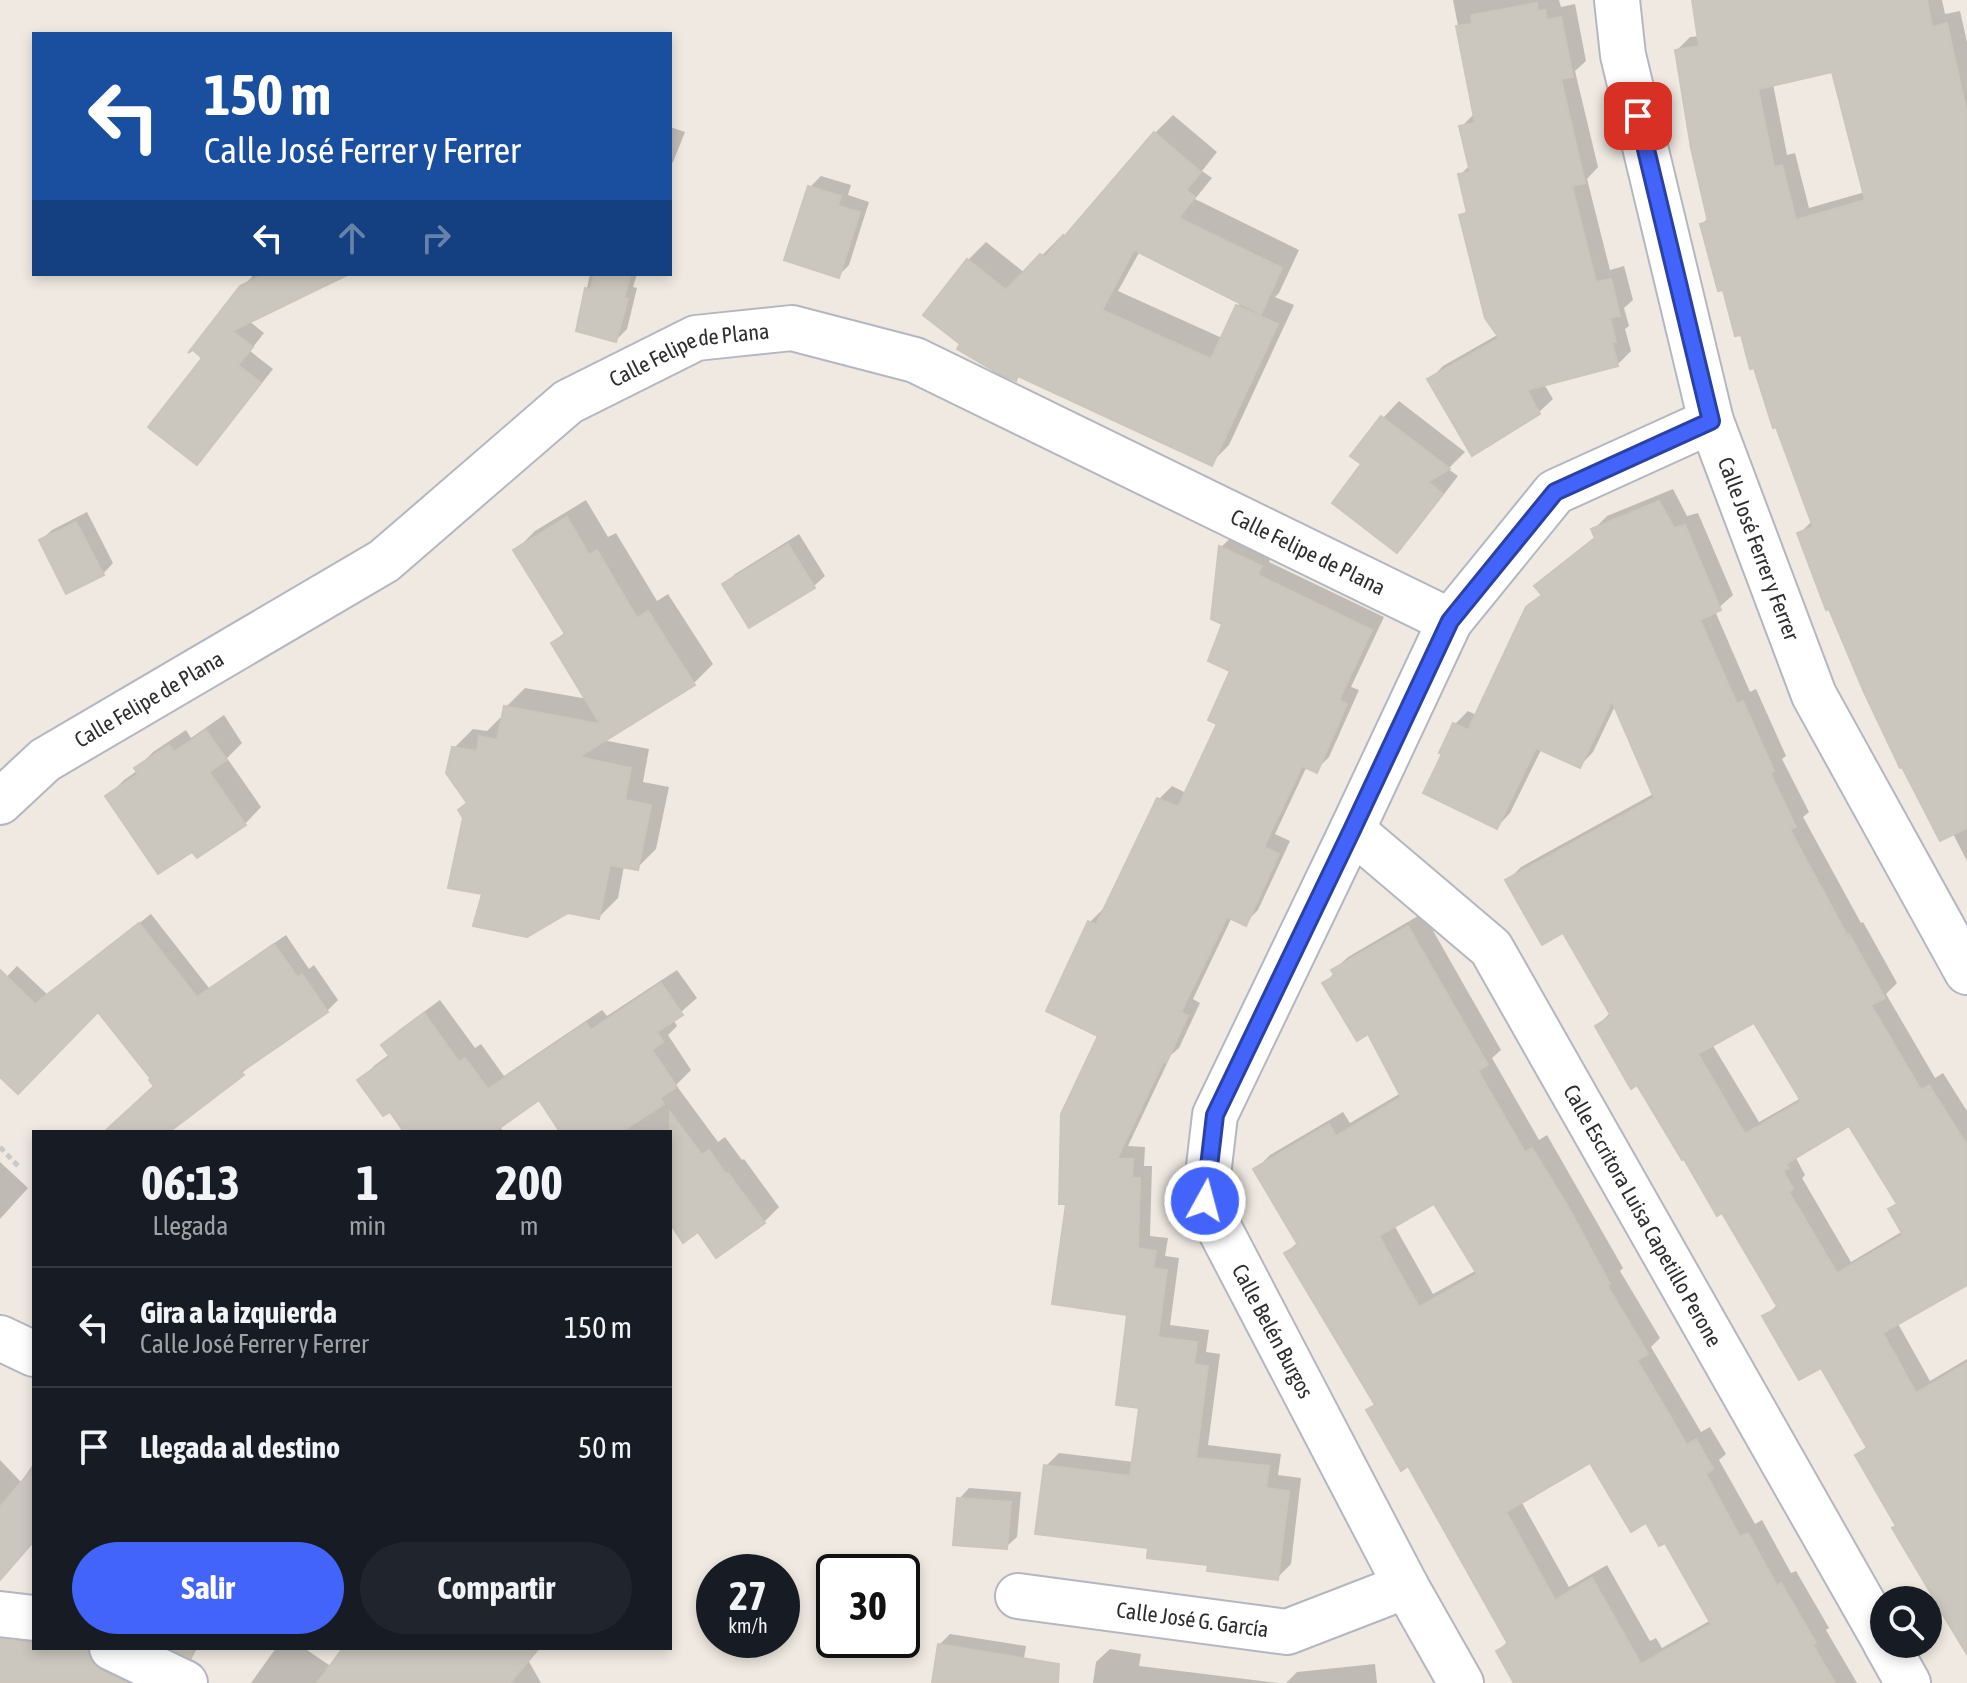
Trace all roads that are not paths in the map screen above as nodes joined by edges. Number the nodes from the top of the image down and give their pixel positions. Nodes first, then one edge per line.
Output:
1 (1617, 0) edge
2 (1711, 421) junction
3 (1450, 621) junction
4 (0, 802) edge
5 (1352, 830) junction
6 (1967, 972) edge
7 (0, 1338) edge
8 (32, 1353) edge
9 (1406, 1586) junction
10 (1018, 1596) dead end
11 (0, 1614) edge
12 (1870, 1616) edge
13 (32, 1618) edge
14 (116, 1650) edge
15 (1894, 1658) edge
16 (185, 1683) edge
17 (1461, 1683) edge
18 (1908, 1683) edge

1 - 2 street, Calle José Ferrer y Ferrer
2 - 3 street, Calle Belén Burgos
2 - 6 street, Calle José Ferrer y Ferrer
3 - 4 street, Calle Felipe de Plana
3 - 5 street, Calle Belén Burgos
5 - 9 street, Calle Belén Burgos
5 - 12 street, Calle Escritora Luisa Capetillo Perone
7 - 8 street
9 - 10 street, Calle José G. García
9 - 17 street, Calle Belén Burgos
11 - 13 street
14 - 16 street
15 - 18 street, Calle Escritora Luisa Capetillo Perone

